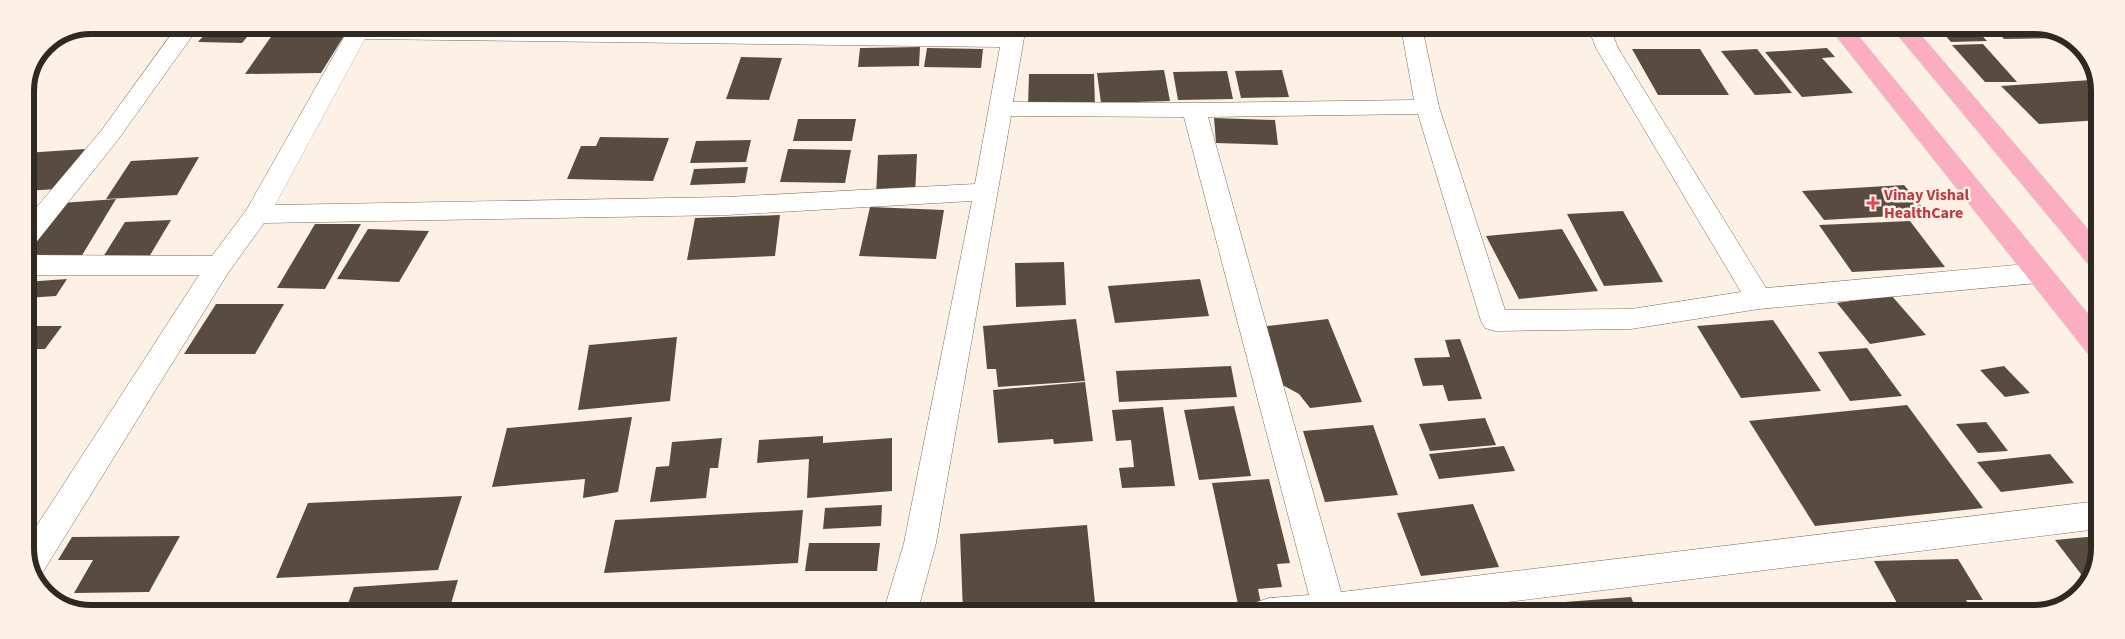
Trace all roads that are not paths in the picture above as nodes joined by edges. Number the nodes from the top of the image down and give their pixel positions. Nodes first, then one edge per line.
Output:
1 (183, 34) edge
2 (357, 34) edge
3 (1013, 34) edge
4 (1413, 34) edge
5 (1602, 34) edge
6 (1846, 34) edge
7 (1908, 34) edge
8 (1427, 107) junction
9 (1001, 109) junction
10 (1194, 110) junction
11 (986, 192) junction
12 (257, 214) junction
13 (34, 228) edge
14 (2091, 250) edge
15 (34, 265) edge
16 (219, 266) junction
17 (2038, 272) junction
18 (1759, 299) junction
19 (2091, 337) edge
20 (2091, 516) edge
21 (35, 557) edge
22 (902, 605) edge
23 (1328, 605) edge
24 (1378, 605) edge

1 - 13 street
2 - 12 street
3 - 9 street
4 - 8 street
5 - 18 street
6 - 17 main road
7 - 14 main road
8 - 10 street
8 - 18 street
9 - 10 street
9 - 11 street
10 - 23 street
11 - 12 street
11 - 22 street
12 - 16 street
15 - 16 street
16 - 21 street
17 - 18 street
17 - 19 main road
20 - 24 street

